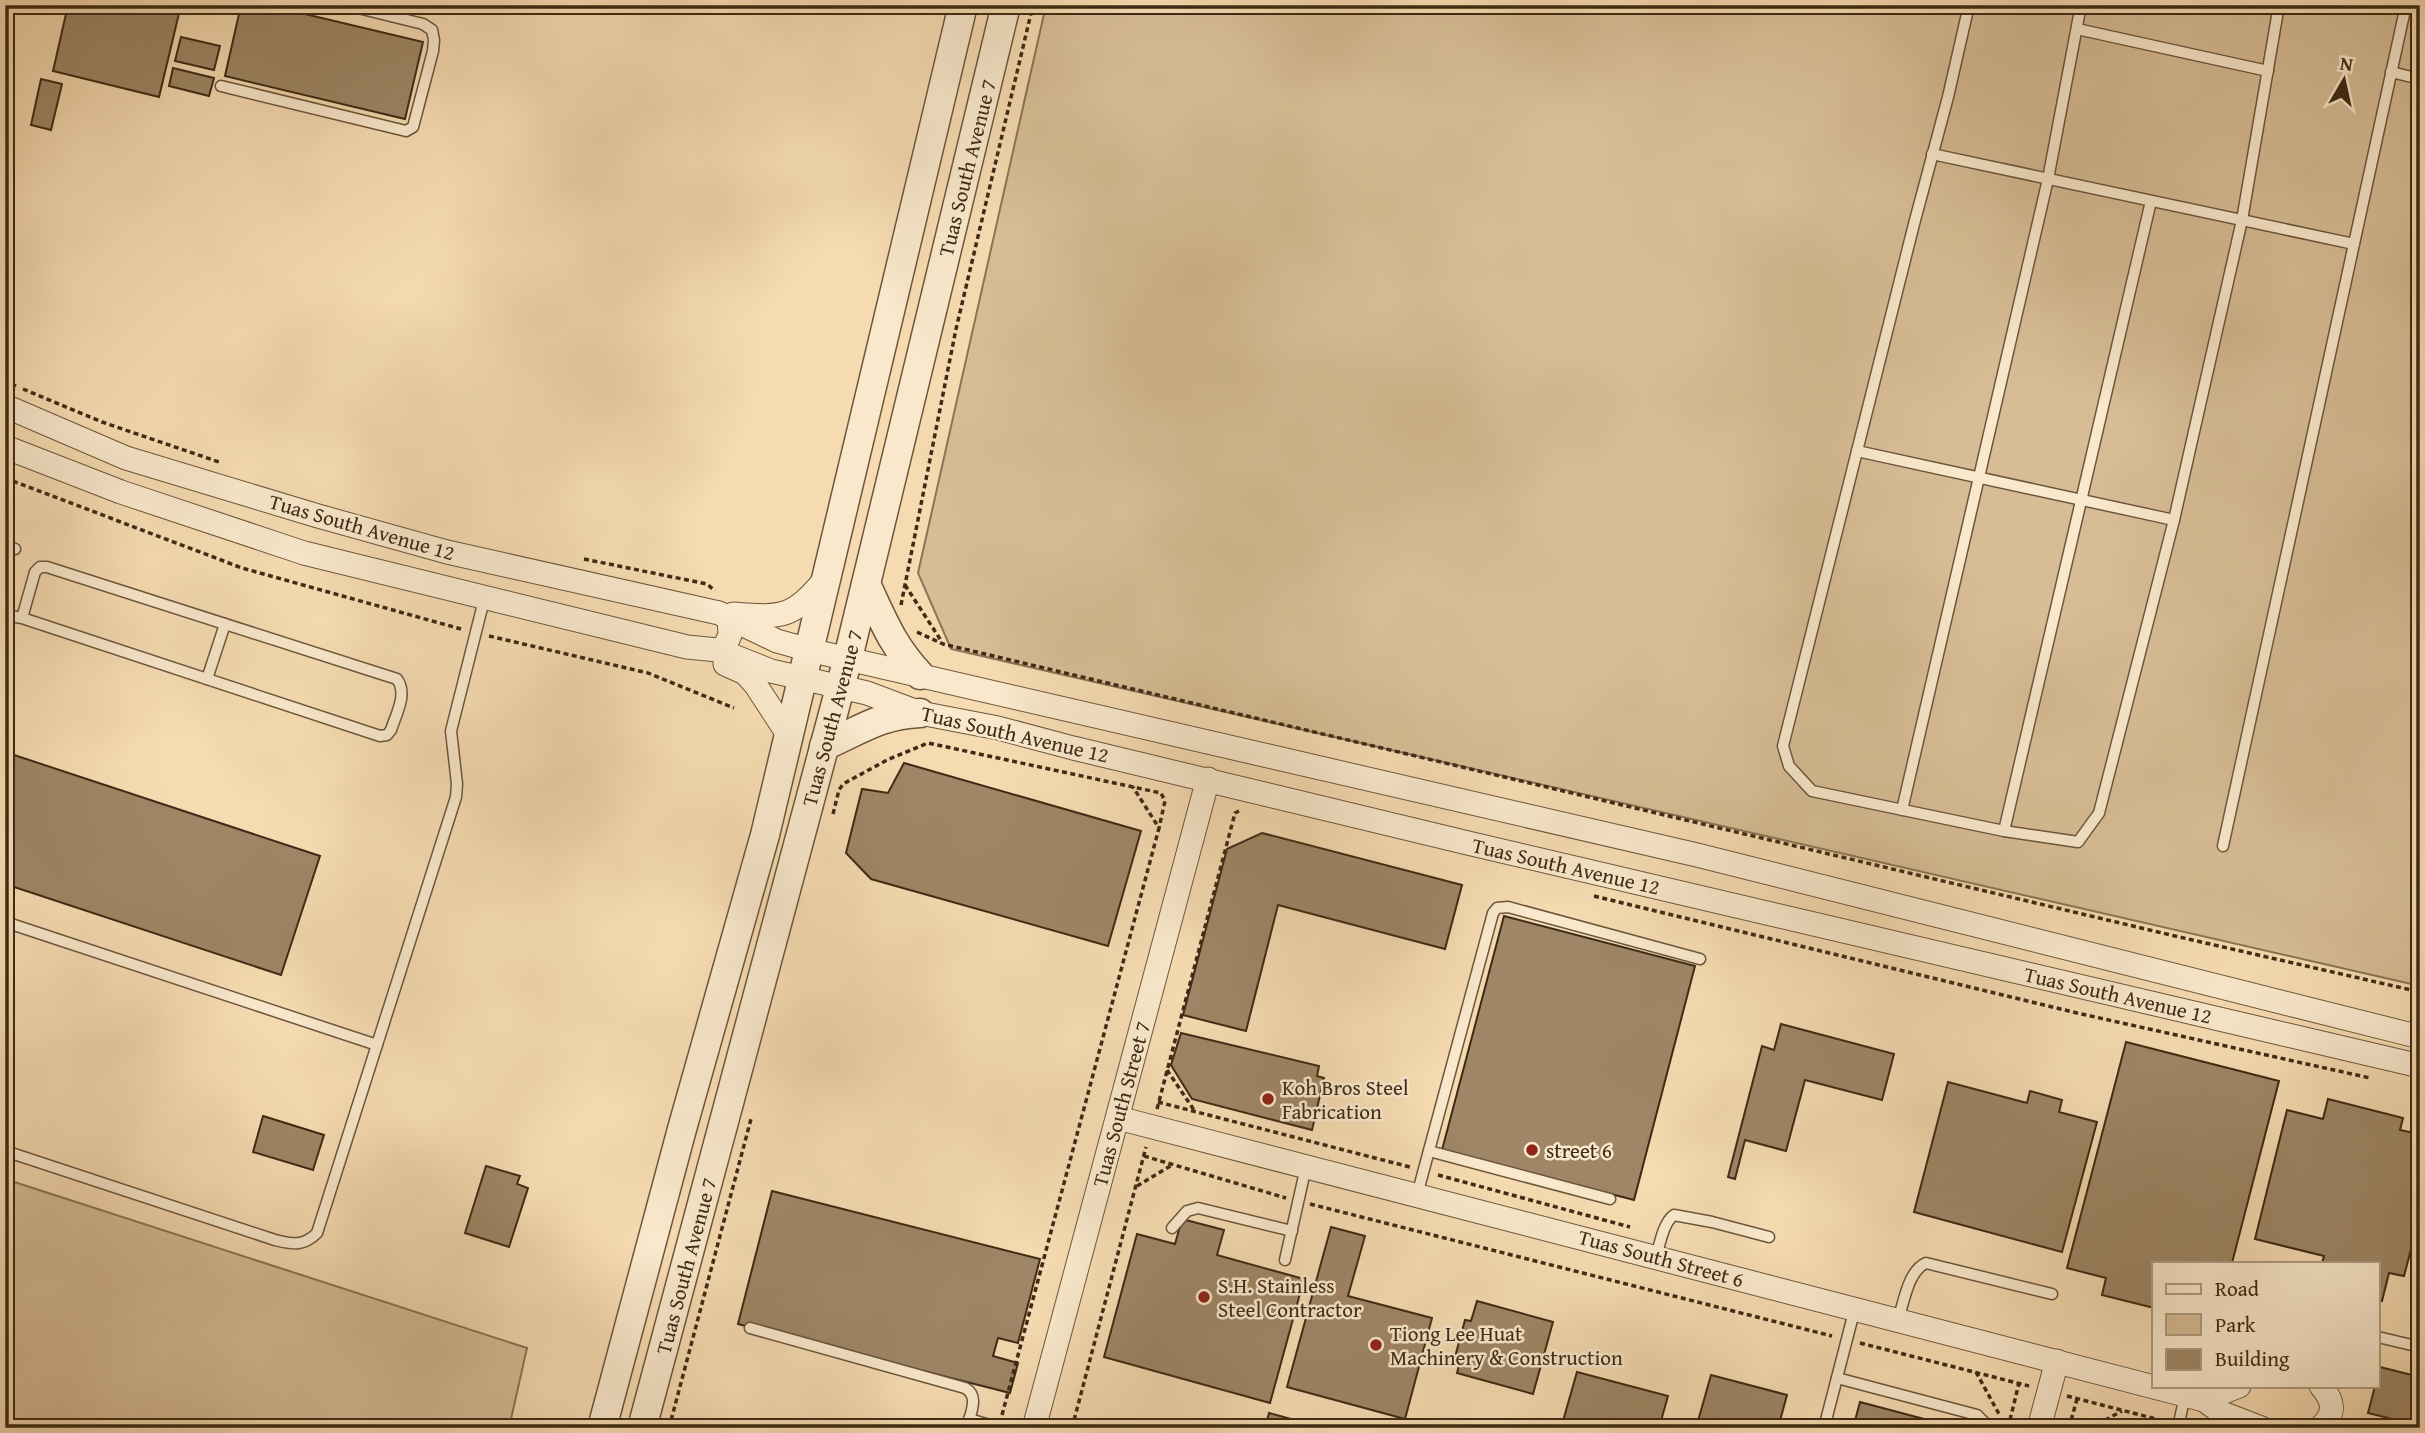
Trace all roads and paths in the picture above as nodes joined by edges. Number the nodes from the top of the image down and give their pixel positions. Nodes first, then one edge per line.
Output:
1 (346, 5) edge
2 (963, 5) edge
3 (1006, 5) edge
4 (1033, 5) edge
5 (1969, 5) edge
6 (2081, 5) edge
7 (2279, 5) edge
8 (2406, 5) edge
9 (2077, 29) junction
10 (2268, 71) junction
11 (2391, 72) junction
12 (2420, 79) edge
13 (221, 86) dead end
14 (1932, 154) junction
15 (2049, 179) junction
16 (2151, 201) junction
17 (2242, 220) junction
18 (2354, 244) junction
19 (5, 381) edge
20 (5, 407) edge
21 (5, 447) edge
22 (1857, 451) junction
23 (222, 463) dead end
24 (1979, 477) junction
25 (5, 478) edge
26 (2082, 499) junction
27 (2174, 520) junction
28 (584, 559) dead end
29 (827, 577) junction
30 (866, 584) junction
31 (905, 586) junction
32 (485, 596) junction
33 (722, 609) junction
34 (899, 613) dead end
35 (5, 615) edge
36 (22, 618) junction
37 (225, 624) junction
38 (908, 628) dead end
39 (474, 632) junction
40 (943, 644) junction
41 (687, 647) junction
42 (718, 650) junction
43 (809, 650) junction
44 (848, 658) junction
45 (920, 675) junction
46 (803, 678) junction
47 (207, 679) junction
48 (841, 686) junction
49 (734, 708) dead end
50 (920, 713) junction
51 (789, 736) junction
52 (824, 747) junction
53 (1208, 779) junction
54 (1133, 787) junction
55 (1902, 810) junction
56 (832, 817) dead end
57 (1159, 828) junction
58 (2004, 831) junction
59 (2223, 846) dead end
60 (1590, 895) dead end
61 (5, 922) edge
62 (1700, 959) dead end
63 (2420, 992) edge
64 (2420, 1037) edge
65 (377, 1045) junction
66 (2420, 1066) edge
67 (1167, 1070) dead end
68 (2380, 1080) dead end
69 (754, 1109) dead end
70 (1196, 1111) dead end
71 (1118, 1118) junction
72 (5, 1151) edge
73 (1429, 1151) junction
74 (1144, 1156) dead end
75 (1172, 1165) junction
76 (1307, 1167) junction
77 (1136, 1187) dead end
78 (1417, 1195) junction
79 (1610, 1199) dead end
80 (1299, 1201) junction
81 (1171, 1228) dead end
82 (1292, 1231) junction
83 (1769, 1237) dead end
84 (1656, 1257) junction
85 (1285, 1260) dead end
86 (2052, 1294) dead end
87 (1855, 1308) junction
88 (1898, 1320) junction
89 (750, 1328) dead end
90 (2380, 1338) edge
91 (1847, 1339) junction
92 (2420, 1348) edge
93 (2057, 1361) junction
94 (1976, 1372) junction
95 (1837, 1378) junction
96 (2019, 1383) junction
97 (2152, 1386) edge
98 (2158, 1388) edge
99 (2230, 1388) edge
100 (2323, 1388) edge
101 (2049, 1391) junction
102 (2195, 1398) junction
103 (2077, 1399) junction
104 (2122, 1410) junction
105 (968, 1424) edge
106 (2178, 1426) edge
107 (602, 1428) edge
108 (642, 1428) edge
109 (669, 1428) edge
110 (999, 1428) edge
111 (1034, 1428) edge
112 (1824, 1428) edge
113 (1990, 1428) edge
114 (2007, 1428) edge
115 (2039, 1428) edge
116 (2069, 1428) edge
117 (2090, 1428) edge
118 (2261, 1428) edge
119 (2319, 1428) edge

1 - 13 lane
2 - 29 street, Tuas South Avenue 7
3 - 30 street, Tuas South Avenue 7
4 - 31 path
5 - 14 lane
6 - 9 lane
7 - 10 lane
8 - 11 lane
9 - 10 lane
9 - 15 lane
10 - 17 lane
11 - 12 lane
11 - 18 lane
14 - 15 lane
14 - 22 lane
15 - 16 lane
15 - 24 lane
16 - 17 lane
16 - 26 lane
17 - 18 lane
17 - 27 lane
18 - 59 lane
19 - 23 path
20 - 33 street, Tuas South Avenue 12
21 - 32 street, Tuas South Avenue 12
22 - 24 lane
22 - 55 lane
24 - 26 lane
24 - 55 lane
25 - 39 path
26 - 27 lane
26 - 58 lane
27 - 58 lane
28 - 33 path
29 - 33 street
29 - 43 street, Tuas South Avenue 7
30 - 44 street, Tuas South Avenue 7
30 - 45 street
31 - 34 path
31 - 40 path
32 - 39 lane
32 - 41 street, Tuas South Avenue 12
33 - 42 street
33 - 43 street, Tuas South Avenue 12
35 - 36 lane
36 - 37 lane
36 - 47 lane
37 - 47 lane
37 - 47 lane
38 - 40 path
39 - 49 path
39 - 65 lane
40 - 63 path
41 - 42 street, Tuas South Avenue 12
41 - 51 street
42 - 46 street, Tuas South Avenue 12
43 - 44 street, Tuas South Avenue 12
43 - 46 street, Tuas South Avenue 7
44 - 45 street, Tuas South Avenue 12
44 - 48 street, Tuas South Avenue 7
45 - 64 street, Tuas South Avenue 12
46 - 48 street, Tuas South Avenue 12
46 - 51 street, Tuas South Avenue 7
48 - 50 street, Tuas South Avenue 12
48 - 52 street, Tuas South Avenue 7
50 - 52 street
50 - 53 street, Tuas South Avenue 12
51 - 107 street, Tuas South Avenue 7
52 - 108 street, Tuas South Avenue 7
53 - 66 street, Tuas South Avenue 12
53 - 71 street, Tuas South Street 7
54 - 56 path
54 - 57 path
54 - 57 path
55 - 58 lane
57 - 110 path
60 - 68 path
61 - 65 lane
62 - 73 lane
65 - 72 lane
67 - 70 path
69 - 109 path
71 - 76 street, Tuas South Street 6
71 - 111 street, Tuas South Street 7
73 - 78 lane
73 - 79 lane
74 - 75 path
75 - 77 path
75 - 80 path
76 - 78 street, Tuas South Street 6
76 - 80 lane
78 - 84 street, Tuas South Street 6
80 - 82 lane
80 - 91 path
81 - 82 lane
82 - 85 lane
83 - 84 lane
84 - 87 street, Tuas South Street 6
86 - 88 lane
87 - 88 street, Tuas South Street 6
87 - 91 lane
88 - 93 street, Tuas South Street 6
89 - 105 lane
90 - 92 lane
91 - 94 path
91 - 95 lane
93 - 97 street, Tuas South Street 6
93 - 101 street
94 - 96 path
94 - 114 path
95 - 112 lane
95 - 113 lane
96 - 101 path
96 - 114 path
98 - 102 street, Tuas South Street 6
99 - 102 street
100 - 119 street
101 - 103 path
101 - 115 street
102 - 106 lane
102 - 118 street, Tuas South Street 6
103 - 104 path
103 - 116 path
104 - 106 path
104 - 117 path
105 - 110 lane

